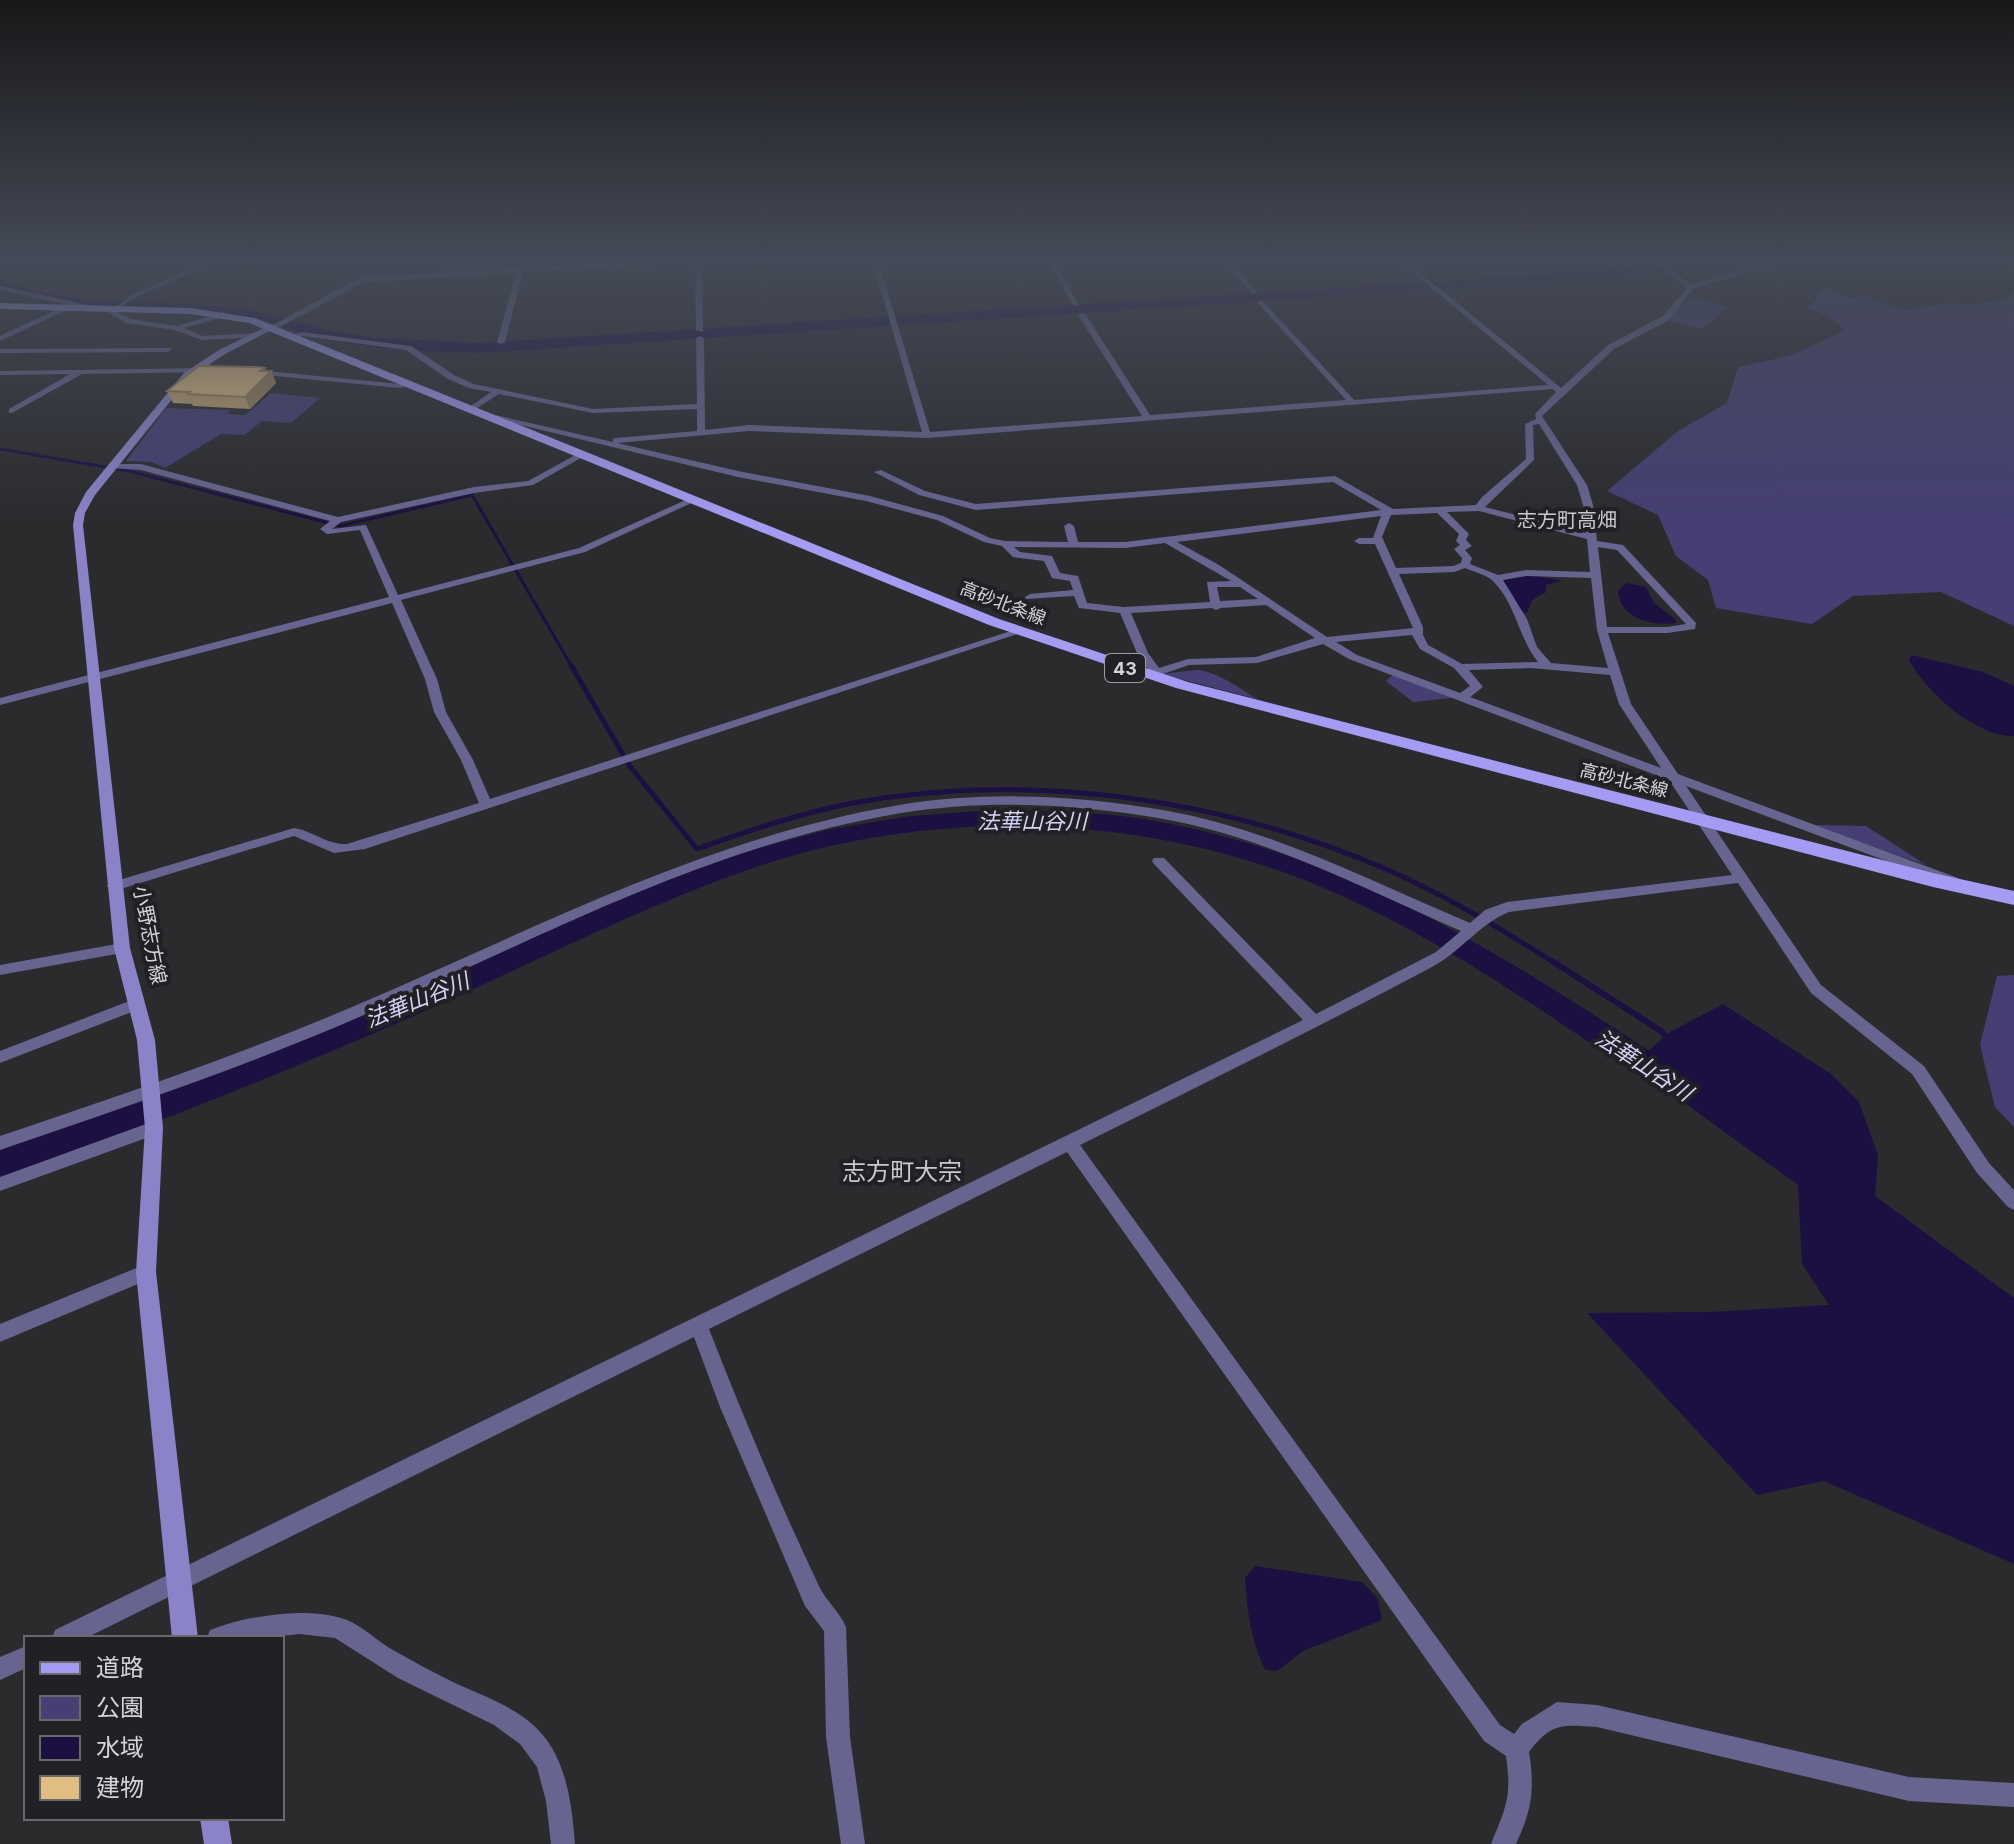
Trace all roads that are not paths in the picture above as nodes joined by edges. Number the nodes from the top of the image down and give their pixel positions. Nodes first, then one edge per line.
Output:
1 (169, 346) edge
2 (236, 346) edge
3 (319, 346) edge
4 (393, 346) edge
5 (700, 346) edge
6 (901, 346) edge
7 (1102, 346) edge
8 (1302, 346) edge
9 (1504, 346) edge
10 (1613, 346) edge
11 (84, 350) junction
12 (167, 350) junction
13 (0, 351) edge
14 (44, 351) junction
15 (76, 358) dead end
16 (68, 365) dead end
17 (142, 370) junction
18 (193, 370) junction
19 (220, 370) edge
20 (60, 372) junction
21 (80, 372) junction
22 (249, 372) edge
23 (0, 373) edge
24 (15, 373) junction
25 (411, 384) junction
26 (1556, 389) junction
27 (497, 392) junction
28 (1352, 402) junction
29 (700, 406) junction
30 (12, 411) dead end
31 (477, 413) junction
32 (1147, 418) junction
33 (1539, 421) junction
34 (701, 431) junction
35 (927, 435) junction
36 (603, 442) junction
37 (1531, 451) junction
38 (1561, 453) junction
39 (582, 455) junction
40 (110, 469) junction
41 (878, 472) dead end
42 (693, 500) junction
43 (1479, 508) junction
44 (1440, 511) junction
45 (1389, 512) junction
46 (338, 520) junction
47 (1069, 526) dead end
48 (1592, 540) junction
49 (1168, 541) junction
50 (1359, 541) dead end
51 (1379, 541) junction
52 (1005, 544) junction
53 (1074, 546) junction
54 (1465, 565) junction
55 (1394, 571) junction
56 (1595, 575) junction
57 (1497, 578) junction
58 (1242, 584) junction
59 (1079, 592) junction
60 (1030, 597) dead end
61 (395, 599) junction
62 (1266, 602) junction
63 (1216, 607) junction
64 (1124, 610) junction
65 (1602, 630) junction
66 (1021, 631) junction
67 (1417, 631) junction
68 (1324, 640) junction
69 (1547, 666) junction
70 (1459, 667) junction
71 (1613, 672) junction
72 (1150, 675) junction
73 (92, 679) junction
74 (1461, 697) junction
75 (0, 702) edge
76 (1676, 777) junction
77 (486, 805) junction
78 (1705, 821) junction
79 (1159, 861) dead end
80 (1742, 878) junction
81 (114, 886) junction
82 (1972, 889) junction
83 (2014, 898) edge
84 (1481, 923) junction
85 (122, 948) junction
86 (0, 970) edge
87 (137, 1004) junction
88 (1314, 1022) junction
89 (0, 1057) edge
90 (149, 1089) junction
91 (154, 1128) junction
92 (1069, 1142) junction
93 (0, 1143) edge
94 (0, 1184) edge
95 (2014, 1202) edge
96 (146, 1272) junction
97 (699, 1326) junction
98 (0, 1333) edge
99 (177, 1582) junction
100 (67, 1636) edge
101 (185, 1636) edge
102 (225, 1636) edge
103 (24, 1658) edge
104 (0, 1669) edge
105 (1517, 1749) junction
106 (2014, 1795) edge
107 (214, 1820) edge
108 (218, 1844) edge
109 (563, 1844) edge
110 (853, 1844) edge
111 (1503, 1844) edge

1 - 12 street
2 - 18 main road, 小野志方線
3 - 25 main road, 高砂北条線 / 43
4 - 27 street
5 - 29 street
6 - 35 street
7 - 32 street
8 - 28 street
9 - 26 street
10 - 26 street
11 - 12 street
11 - 14 street
11 - 15 street
12 - 17 street
13 - 14 street
14 - 24 street
16 - 20 street
17 - 18 street
17 - 21 street
18 - 19 street
18 - 40 main road, 小野志方線
20 - 21 street
20 - 24 street
21 - 30 street
22 - 25 street
23 - 24 street
25 - 31 main road, 高砂北条線 / 43
26 - 28 street
26 - 33 street
27 - 29 street
27 - 31 street
28 - 32 street
29 - 34 street
31 - 36 street
31 - 39 main road, 高砂北条線 / 43
32 - 35 street
33 - 37 street
33 - 38 street
34 - 35 street
34 - 36 street
36 - 52 street
37 - 38 street
37 - 43 street
38 - 48 street
39 - 42 main road, 高砂北条線 / 43
39 - 46 street
40 - 46 street
40 - 73 main road, 小野志方線
41 - 45 street
42 - 61 street
42 - 66 main road, 高砂北条線 / 43
43 - 44 street
43 - 48 street
44 - 45 street
44 - 54 street
45 - 49 street
45 - 51 street
46 - 61 street
47 - 53 street
48 - 56 street
48 - 65 street
49 - 53 street
49 - 58 street
50 - 51 street
51 - 55 street
52 - 53 street
52 - 59 street
54 - 55 street
54 - 57 street
55 - 67 street
56 - 57 street
56 - 65 street
57 - 69 street
58 - 62 street
58 - 63 street
59 - 60 street
59 - 64 street
61 - 73 street
61 - 77 street
62 - 63 street
62 - 68 street
63 - 64 street
64 - 72 street
65 - 71 street
66 - 72 main road, 高砂北条線 / 43
66 - 77 street
67 - 68 street
67 - 70 street
68 - 72 street
68 - 74 street
69 - 70 street
69 - 71 street
70 - 74 street
71 - 76 street
72 - 78 main road, 高砂北条線 / 43
73 - 75 street
73 - 81 main road, 小野志方線
74 - 76 street
76 - 78 street
76 - 82 street
77 - 81 street
78 - 80 street
78 - 82 main road, 高砂北条線 / 43
79 - 88 street
80 - 84 street
80 - 95 street
81 - 85 main road, 小野志方線
82 - 83 main road, 高砂北条線 / 43
84 - 88 street
84 - 90 street
85 - 86 street
85 - 87 main road, 小野志方線
87 - 89 street
87 - 90 main road, 小野志方線
88 - 92 street
90 - 91 main road, 小野志方線
90 - 93 street
91 - 94 street
91 - 96 main road, 小野志方線
92 - 97 street
92 - 105 street
96 - 98 street
96 - 99 main road, 小野志方線
97 - 99 street
97 - 110 street
99 - 100 street
99 - 101 main road, 小野志方線
102 - 109 street
103 - 104 street
105 - 106 street
105 - 111 street
107 - 108 main road

